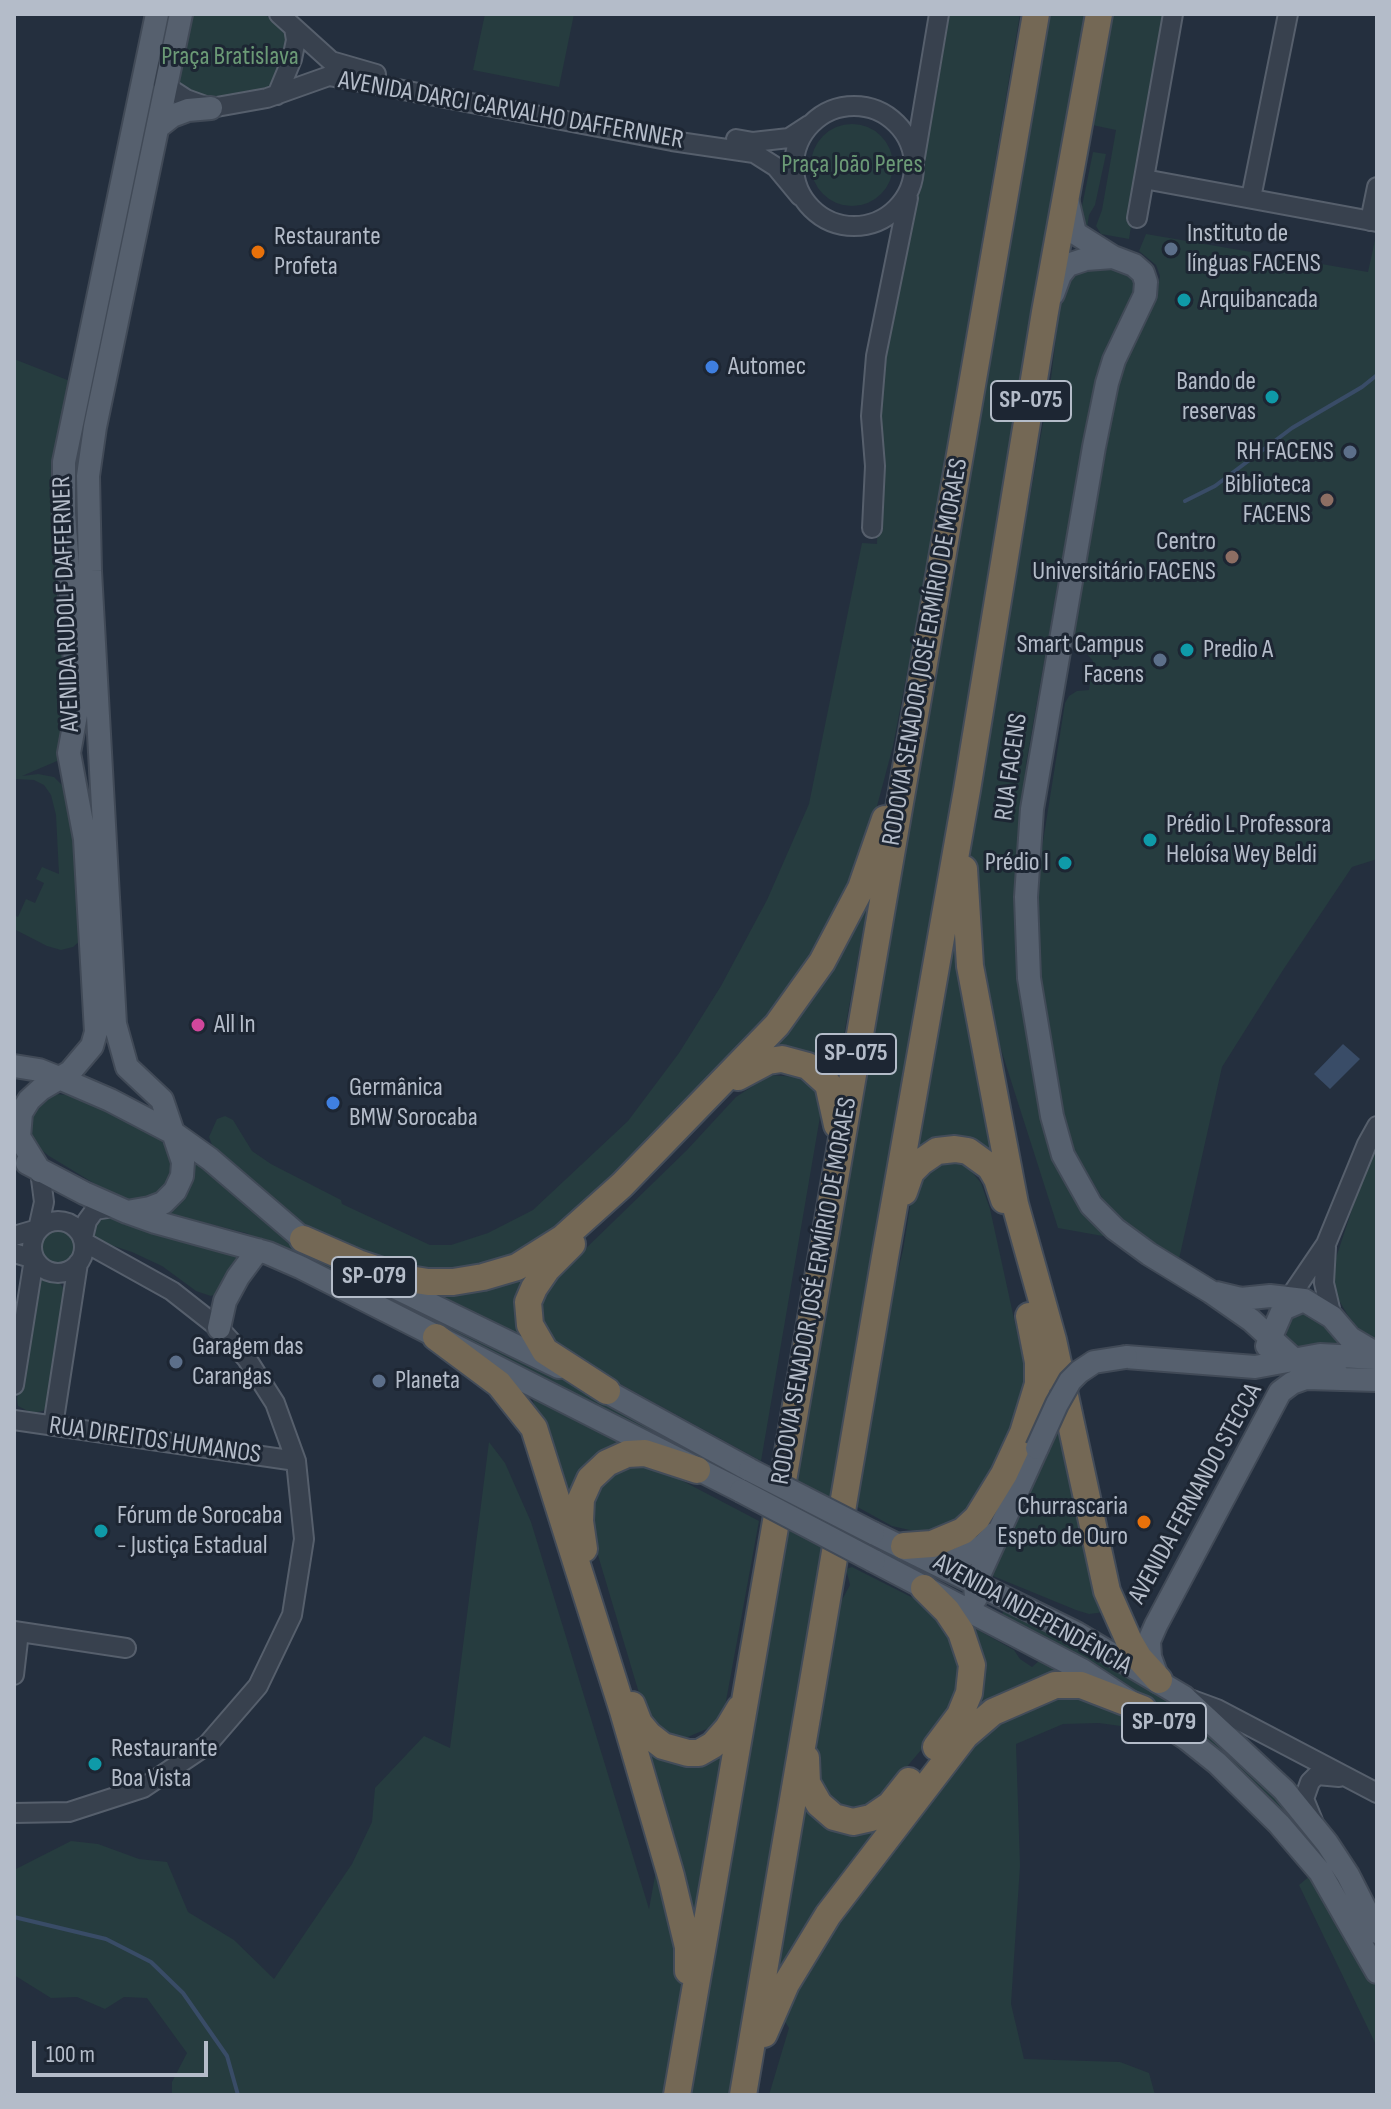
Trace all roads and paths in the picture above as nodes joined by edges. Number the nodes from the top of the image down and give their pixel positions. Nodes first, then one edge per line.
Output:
1 (157, 14) edge
2 (181, 14) edge
3 (279, 14) edge
4 (939, 14) edge
5 (1036, 14) edge
6 (1099, 14) edge
7 (1173, 14) edge
8 (1288, 14) edge
9 (294, 28) junction
10 (148, 63) junction
11 (166, 86) junction
12 (924, 90) junction
13 (277, 95) junction
14 (211, 108) junction
15 (887, 115) junction
16 (603, 122) junction
17 (809, 125) junction
18 (158, 127) junction
19 (914, 160) junction
20 (1144, 179) junction
21 (1068, 184) junction
22 (1377, 187) edge
23 (910, 189) junction
24 (800, 196) junction
25 (1251, 198) junction
26 (1137, 218) dead end
27 (1373, 221) edge
28 (876, 223) junction
29 (1113, 257) junction
30 (895, 258) junction
31 (1045, 312) junction
32 (872, 528) dead end
33 (98, 729) junction
34 (71, 732) junction
35 (910, 752) junction
36 (75, 787) junction
37 (967, 790) junction
38 (102, 793) junction
39 (14, 1066) edge
40 (60, 1084) junction
41 (1377, 1126) edge
42 (175, 1134) junction
43 (14, 1152) edge
44 (40, 1171) junction
45 (832, 1191) junction
46 (121, 1209) junction
47 (38, 1229) junction
48 (14, 1236) edge
49 (303, 1239) junction
50 (83, 1240) junction
51 (1326, 1244) junction
52 (258, 1250) junction
53 (14, 1253) edge
54 (885, 1257) junction
55 (34, 1259) junction
56 (78, 1263) junction
57 (1211, 1292) junction
58 (1332, 1317) junction
59 (1283, 1320) junction
60 (219, 1328) junction
61 (436, 1337) junction
62 (1377, 1356) edge
63 (1340, 1377) junction
64 (1377, 1380) edge
65 (14, 1385) edge
66 (607, 1391) junction
67 (14, 1420) edge
68 (53, 1426) junction
69 (296, 1461) junction
70 (697, 1470) junction
71 (1002, 1523) junction
72 (875, 1534) junction
73 (904, 1546) junction
74 (975, 1584) junction
75 (924, 1588) junction
76 (980, 1615) junction
77 (16, 1632) edge
78 (126, 1648) dead end
79 (14, 1675) edge
80 (1159, 1680) junction
81 (1184, 1697) junction
82 (746, 1698) junction
83 (1143, 1709) junction
84 (805, 1731) junction
85 (1350, 1779) junction
86 (1377, 1793) edge
87 (14, 1813) edge
88 (1317, 1831) junction
89 (1377, 1932) edge
90 (1377, 1972) edge
91 (689, 2022) junction
92 (744, 2089) edge
93 (677, 2095) edge

1 - 10 main road, AVENIDA RUDOLF DAFFERNER
2 - 11 main road, AVENIDA RUDOLF DAFFERNER
3 - 9 street, AVENIDA DARCI CARVALHO DAFFERNNER
4 - 12 street
5 - 35 highway, RODOVIA SENADOR JOSÉ ERMÍRIO DE MORAES / SP-075
6 - 21 highway, SP-075
7 - 20 street
8 - 25 street
9 - 13 street
9 - 16 street, AVENIDA DARCI CARVALHO DAFFERNNER
10 - 11 street
10 - 34 main road, AVENIDA RUDOLF DAFFERNER
11 - 14 street
11 - 18 main road, AVENIDA RUDOLF DAFFERNER
12 - 15 street
12 - 19 street
13 - 14 street, AVENIDA DARCI CARVALHO DAFFERNNER
13 - 16 street, AVENIDA DARCI CARVALHO DAFFERNNER
14 - 18 main road
15 - 17 street
15 - 19 street
16 - 17 street, AVENIDA DARCI CARVALHO DAFFERNNER
16 - 24 street, AVENIDA DARCI CARVALHO DAFFERNNER
17 - 24 street
18 - 33 main road, AVENIDA RUDOLF DAFFERNER
19 - 23 street
20 - 25 street
20 - 26 street
21 - 29 main road, RUA FACENS
21 - 31 highway, SP-075
22 - 27 street
23 - 28 street
23 - 30 street
24 - 28 street
25 - 27 street
28 - 30 street
29 - 31 main road
29 - 57 main road, RUA FACENS
30 - 32 street
31 - 37 highway, SP-075
33 - 34 main road
33 - 38 main road, AVENIDA RUDOLF DAFFERNER
34 - 36 main road, AVENIDA RUDOLF DAFFERNER
35 - 45 highway, RODOVIA SENADOR JOSÉ ERMÍRIO DE MORAES / SP-075
35 - 49 highway
36 - 38 main road
36 - 40 main road, AVENIDA RUDOLF DAFFERNER
37 - 54 highway, SP-075
37 - 80 highway
38 - 42 main road, AVENIDA RUDOLF DAFFERNER
39 - 40 main road, SP-079
40 - 42 main road, SP-079
40 - 44 main road
41 - 51 street
42 - 46 main road
42 - 49 main road, SP-079
43 - 44 main road, SP-079
44 - 46 main road, SP-079
44 - 47 street
45 - 66 highway
45 - 82 highway, RODOVIA SENADOR JOSÉ ERMÍRIO DE MORAES / SP-075
46 - 50 street
46 - 52 main road, SP-079
47 - 48 street
47 - 50 street
47 - 55 street
49 - 66 main road, SP-079
50 - 56 street
50 - 60 street
51 - 58 street
51 - 59 street
52 - 60 main road
52 - 61 main road, SP-079
53 - 55 street
54 - 73 highway
54 - 84 highway, SP-075
55 - 56 street
55 - 65 street
56 - 68 street
57 - 59 main road, RUA FACENS
57 - 59 main road, RUA FACENS
58 - 59 main road, AVENIDA FERNANDO STECCA
58 - 62 main road, AVENIDA FERNANDO STECCA
59 - 62 main road, AVENIDA FERNANDO STECCA
59 - 63 main road, AVENIDA FERNANDO STECCA
59 - 71 main road, AVENIDA FERNANDO STECCA, bridge
60 - 69 street
61 - 70 main road, SP-079
61 - 91 highway
63 - 64 main road, AVENIDA FERNANDO STECCA
63 - 80 main road, AVENIDA FERNANDO STECCA
66 - 72 main road, SP-079, bridge
67 - 68 street, RUA DIREITOS HUMANOS
68 - 69 street, RUA DIREITOS HUMANOS
69 - 87 street
70 - 75 main road, AVENIDA INDEPENDÊNCIA / SP-079, bridge
70 - 82 highway
71 - 73 main road
71 - 74 main road
72 - 73 main road
72 - 74 main road, AVENIDA INDEPENDÊNCIA / SP-079
74 - 76 main road
74 - 80 main road, AVENIDA INDEPENDÊNCIA / SP-079
75 - 76 main road, AVENIDA INDEPENDÊNCIA / SP-079
75 - 84 highway
76 - 83 main road, AVENIDA INDEPENDÊNCIA / SP-079
77 - 78 street
77 - 79 street
80 - 81 main road, AVENIDA INDEPENDÊNCIA / SP-079
81 - 85 street
81 - 88 main road, AVENIDA INDEPENDÊNCIA / SP-079
82 - 91 highway, RODOVIA SENADOR JOSÉ ERMÍRIO DE MORAES / SP-075
83 - 90 main road, AVENIDA INDEPENDÊNCIA / SP-079
83 - 92 highway
84 - 92 highway, SP-075
85 - 86 street
85 - 88 street
88 - 89 main road, AVENIDA INDEPENDÊNCIA / SP-079
91 - 93 highway, RODOVIA SENADOR JOSÉ ERMÍRIO DE MORAES / SP-075

